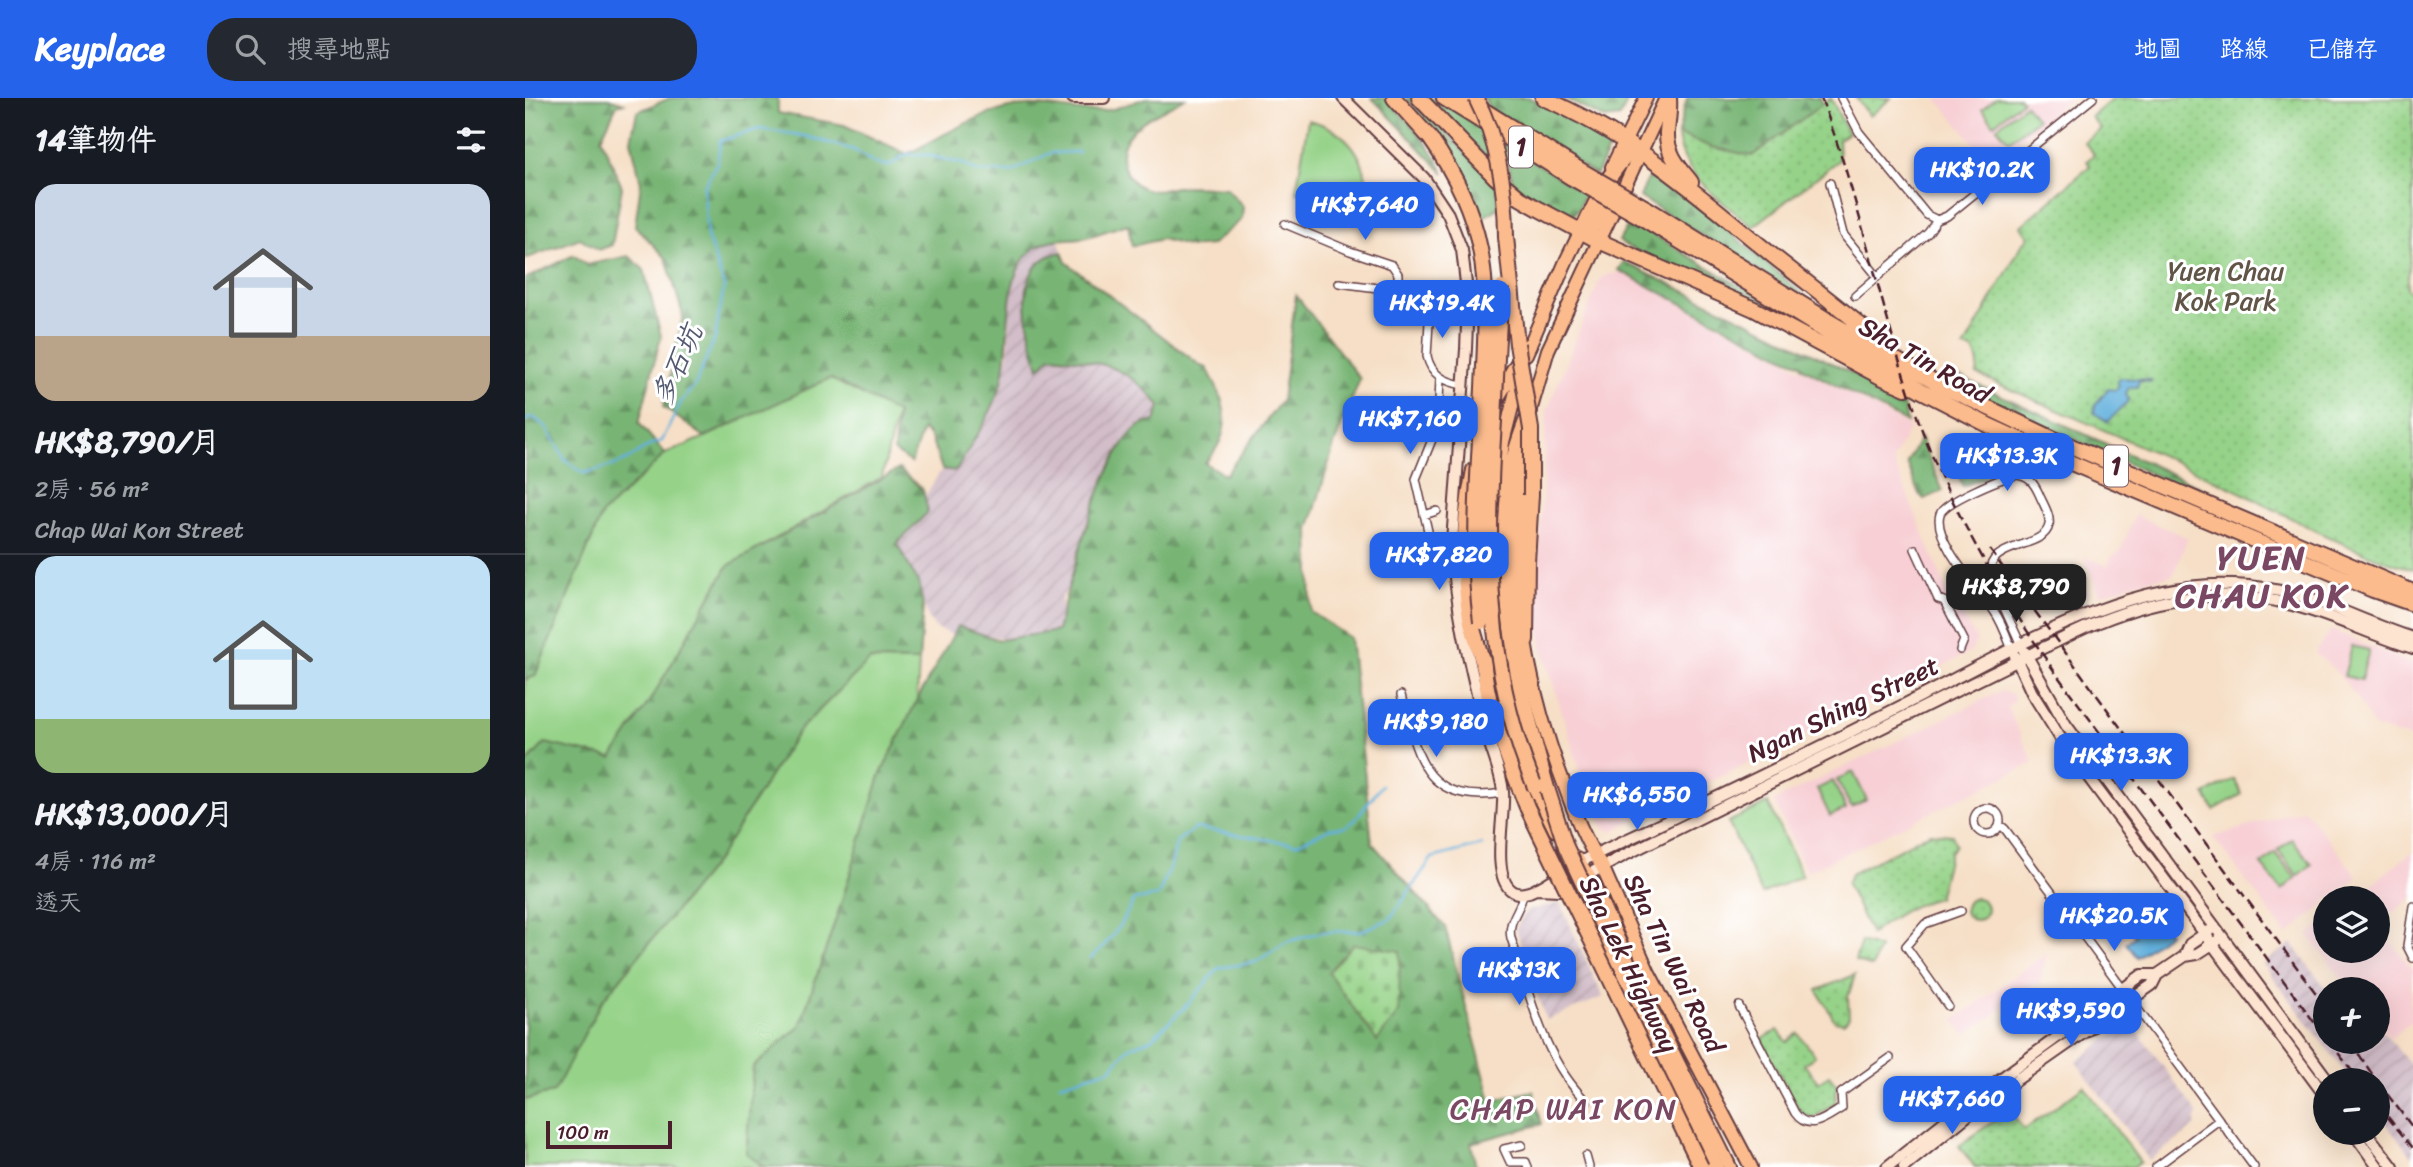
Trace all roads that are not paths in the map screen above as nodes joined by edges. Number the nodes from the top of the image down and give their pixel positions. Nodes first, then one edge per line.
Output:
1 (1073, 98) edge
2 (1104, 98) edge
3 (1343, 98) edge
4 (1395, 98) edge
5 (1419, 98) edge
6 (1444, 98) edge
7 (1464, 98) edge
8 (1476, 98) edge
9 (1543, 98) edge
10 (1646, 98) edge
11 (1667, 98) edge
12 (1841, 98) edge
13 (2093, 98) edge
14 (1089, 99) edge
15 (1625, 141) junction
16 (1641, 152) junction
17 (1575, 173) junction
18 (1606, 181) junction
19 (1830, 183) dead end
20 (1618, 197) junction
21 (1703, 197) junction
22 (1646, 214) junction
23 (1937, 219) junction
24 (1285, 224) dead end
25 (1581, 231) junction
26 (1506, 237) junction
27 (1599, 241) junction
28 (1877, 276) junction
29 (1339, 283) dead end
30 (1398, 291) junction
31 (1468, 296) junction
32 (1855, 296) dead end
33 (1430, 306) dead end
34 (1529, 345) junction
35 (1915, 370) junction
36 (1440, 378) junction
37 (1463, 385) junction
38 (1937, 399) junction
39 (1530, 411) junction
40 (1437, 511) dead end
41 (1424, 515) junction
42 (1428, 531) dead end
43 (1915, 549) dead end
44 (2378, 578) junction
45 (2413, 583) edge
46 (2413, 592) edge
47 (2413, 604) edge
48 (2413, 638) edge
49 (1526, 640) junction
50 (2017, 647) junction
51 (2413, 648) edge
52 (1960, 650) dead end
53 (2022, 659) junction
54 (1484, 669) junction
55 (1401, 695) dead end
56 (1405, 709) junction
57 (1393, 712) dead end
58 (1503, 793) junction
59 (2000, 825) dead end
60 (1566, 847) junction
61 (1598, 861) junction
62 (1578, 863) junction
63 (1588, 875) junction
64 (1537, 889) junction
65 (1523, 894) junction
66 (2413, 906) edge
67 (1961, 911) dead end
68 (2213, 936) junction
69 (2413, 958) edge
70 (2157, 975) junction
71 (2123, 989) junction
72 (2131, 999) junction
73 (1739, 1006) dead end
74 (1948, 1006) dead end
75 (1890, 1058) dead end
76 (2318, 1068) edge
77 (2313, 1078) edge
78 (1587, 1102) dead end
79 (2220, 1120) junction
80 (1522, 1145) dead end
81 (2362, 1145) edge
82 (2376, 1145) edge
83 (1586, 1156) dead end
84 (1528, 1167) edge
85 (1589, 1167) edge
86 (1701, 1167) edge
87 (1716, 1167) edge
88 (1730, 1167) edge
89 (1751, 1167) edge
90 (1887, 1167) edge
91 (1904, 1167) edge
92 (2156, 1167) edge
93 (2254, 1167) edge
94 (2378, 1167) edge
95 (2393, 1167) edge

1 - 14 street
2 - 14 street
3 - 31 street
4 - 54 highway, Sha Lek Highway, bridge
5 - 25 highway
6 - 17 highway, Sha Tin Road / 1
7 - 17 highway, Sha Tin Road / 1
8 - 26 highway, Sha Lek Highway, bridge
9 - 15 highway
10 - 15 main road, Sha Tin Wai Road
11 - 16 main road, Sha Tin Wai Road
11 - 21 highway
12 - 23 street
13 - 23 street
15 - 16 highway
15 - 18 main road, Sha Tin Wai Road
16 - 18 highway
16 - 20 main road, Sha Tin Wai Road
16 - 21 highway
17 - 22 highway, Sha Tin Road / 1, bridge
18 - 25 main road, Sha Tin Wai Road
19 - 28 street
20 - 25 highway
20 - 27 main road, Sha Tin Wai Road
21 - 35 highway
22 - 35 highway, Sha Tin Road / 1
22 - 38 highway, Sha Tin Road / 1
23 - 28 street
24 - 30 street
25 - 27 highway
25 - 34 main road, Sha Tin Wai Road
26 - 49 highway, bridge
26 - 60 highway, Sha Lek Highway, bridge
27 - 38 highway
27 - 39 main road, Sha Tin Wai Road
28 - 32 street
29 - 30 street
30 - 31 street
31 - 37 street
33 - 36 street
34 - 54 highway
34 - 62 main road, Sha Tin Wai Road
35 - 44 highway, Sha Tin Road / 1
36 - 37 street
36 - 41 street
37 - 58 street
38 - 47 highway, Sha Tin Road / 1
39 - 49 main road, Sha Tin Wai Road
39 - 60 highway, bridge
40 - 41 street
41 - 42 street
43 - 52 street
44 - 45 highway
44 - 46 highway, Sha Tin Road / 1
48 - 50 street, Ngan Shing Street
49 - 61 main road, Sha Tin Wai Road
50 - 50 street
50 - 53 street
50 - 61 street, Ngan Shing Street
51 - 53 street, Ngan Shing Street
53 - 61 street, Ngan Shing Street
53 - 68 street
54 - 86 highway, Sha Lek Highway, bridge
55 - 56 street
56 - 57 street
56 - 58 street
58 - 65 street
59 - 71 street
60 - 87 highway, Sha Lek Highway, bridge
61 - 62 street, Ngan Shing Street
61 - 63 street, Ngan Shing Street
61 - 89 main road, Sha Tin Wai Road
62 - 63 main road, Sha Tin Wai Road
62 - 64 street, Ngan Shing Street
63 - 64 street, Ngan Shing Street
63 - 88 main road, Sha Tin Wai Road
64 - 65 street
65 - 78 street
66 - 69 street
67 - 74 street
68 - 70 street
68 - 76 street
68 - 77 street
70 - 71 street
70 - 72 street
71 - 72 street
71 - 90 street
72 - 79 street
72 - 91 street
73 - 75 street
79 - 92 street
79 - 93 street
80 - 84 street
81 - 94 street
82 - 95 street
83 - 85 street

